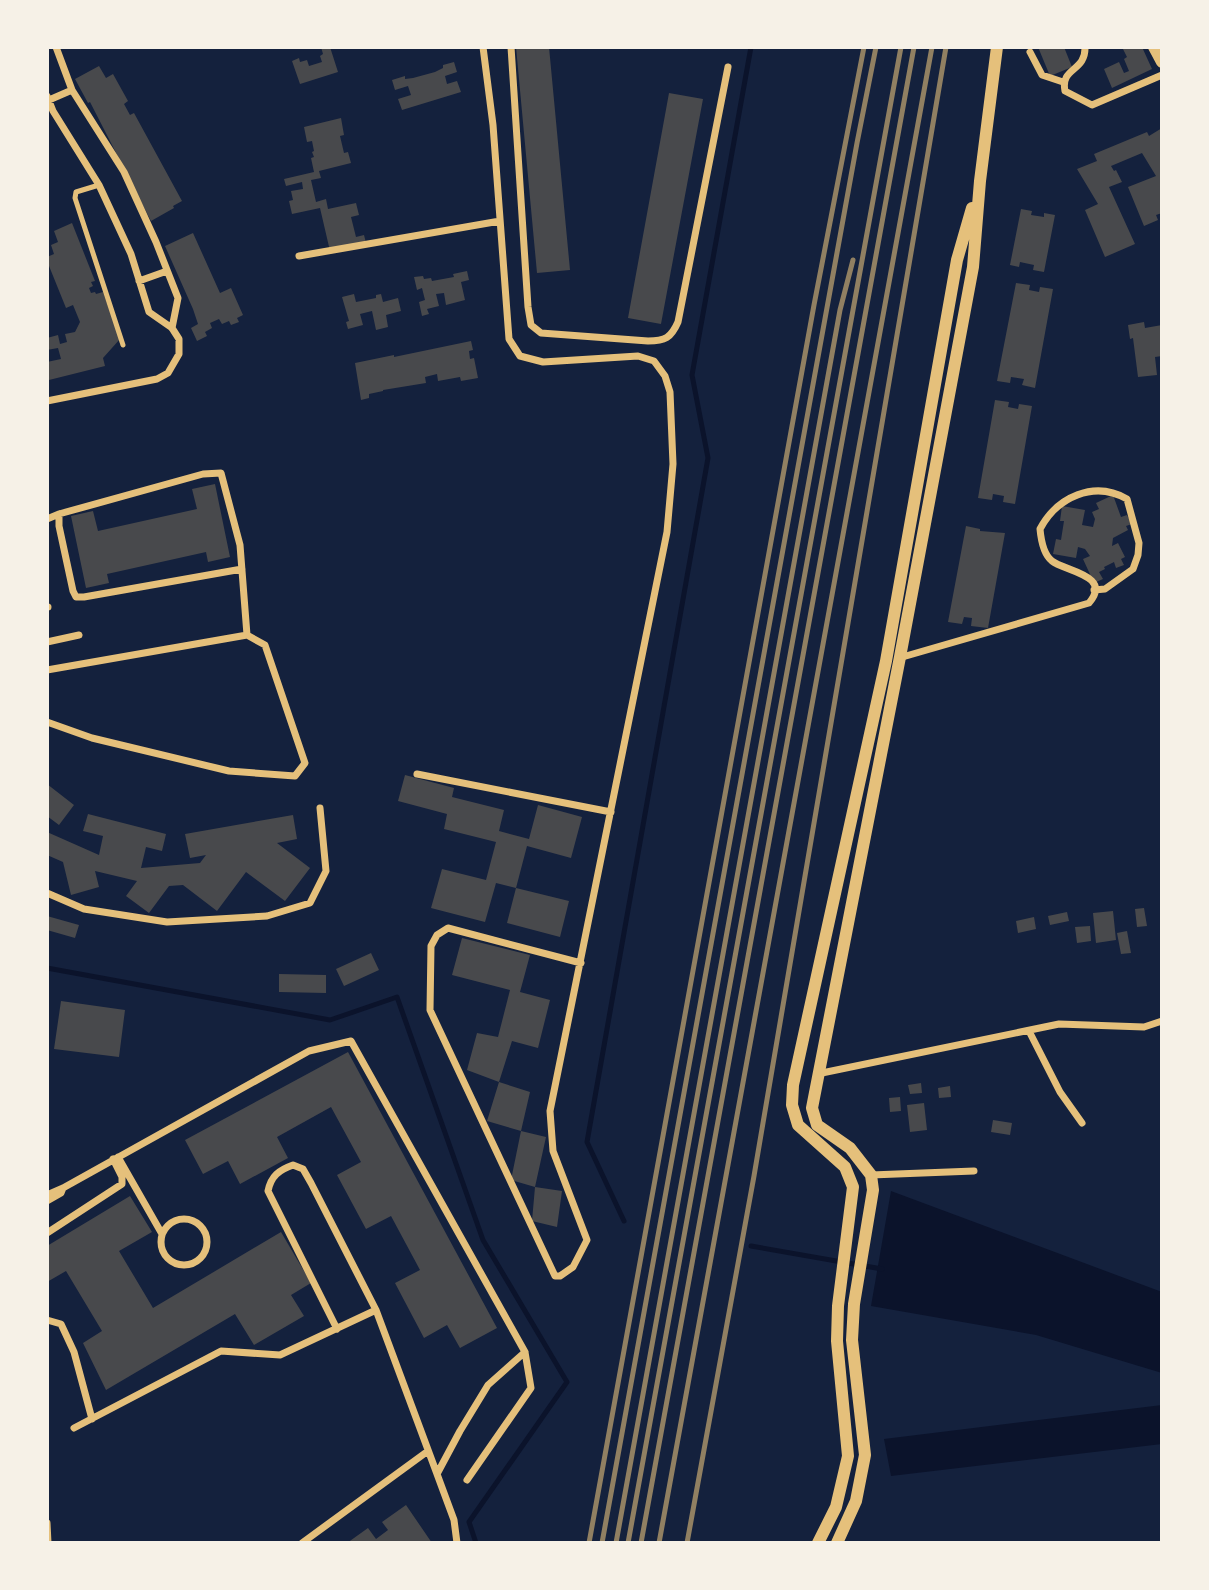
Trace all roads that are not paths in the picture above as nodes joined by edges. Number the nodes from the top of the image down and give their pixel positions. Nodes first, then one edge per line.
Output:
1 (55, 47) edge
2 (483, 47) edge
3 (511, 47) edge
4 (998, 47) edge
5 (1085, 47) edge
6 (1154, 47) edge
7 (1030, 52) dead end
8 (1162, 62) edge
9 (728, 66) dead end
10 (1162, 75) edge
11 (1063, 82) junction
12 (72, 90) junction
13 (48, 98) edge
14 (980, 181) junction
15 (99, 185) junction
16 (500, 221) junction
17 (299, 256) dead end
18 (167, 271) junction
19 (139, 281) junction
20 (172, 328) junction
21 (123, 345) dead end
22 (47, 401) edge
23 (59, 514) junction
24 (47, 519) edge
25 (242, 569) junction
26 (1094, 590) junction
27 (79, 635) dead end
28 (247, 635) junction
29 (47, 642) edge
30 (900, 657) junction
31 (886, 661) junction
32 (47, 670) edge
33 (47, 722) edge
34 (417, 774) dead end
35 (320, 808) dead end
36 (611, 812) junction
37 (47, 893) edge
38 (581, 963) junction
39 (1162, 1021) edge
40 (1029, 1031) junction
41 (817, 1075) junction
42 (1082, 1123) dead end
43 (115, 1158) junction
44 (974, 1171) dead end
45 (871, 1175) junction
46 (63, 1188) junction
47 (47, 1195) edge
48 (47, 1200) edge
49 (47, 1233) edge
50 (162, 1234) junction
51 (376, 1310) junction
52 (47, 1320) edge
53 (337, 1329) junction
54 (525, 1352) junction
55 (92, 1419) junction
56 (75, 1428) dead end
57 (428, 1451) junction
58 (437, 1475) junction
59 (467, 1480) dead end
60 (47, 1523) edge
61 (48, 1543) edge
62 (302, 1543) edge
63 (457, 1543) edge
64 (818, 1543) edge
65 (836, 1543) edge

1 - 12 street
2 - 16 street
3 - 9 street
4 - 14 street
5 - 11 street
6 - 8 street
7 - 11 street
10 - 11 street
12 - 13 street
12 - 18 street
13 - 15 street
14 - 30 street
14 - 31 street
15 - 19 street
15 - 21 lane
16 - 17 street
16 - 36 street
18 - 19 street
18 - 20 street
19 - 20 street
20 - 22 street
23 - 24 street
23 - 25 street
23 - 25 street
25 - 28 street
26 - 26 street
26 - 30 street
27 - 29 street
28 - 32 street
28 - 33 street
30 - 31 street
30 - 41 street
31 - 64 street
34 - 36 street
35 - 37 street
36 - 38 street
38 - 38 street
39 - 40 street
40 - 41 street
40 - 42 street
41 - 45 street
43 - 46 street
43 - 49 street
43 - 50 street
43 - 54 street
44 - 45 street
45 - 65 street
46 - 47 street
46 - 48 street
50 - 50 street
51 - 53 street
51 - 53 street
51 - 57 street
52 - 55 street
53 - 55 street
54 - 58 street
54 - 59 street
55 - 56 street
57 - 58 street
57 - 62 street
58 - 63 street
60 - 61 street

